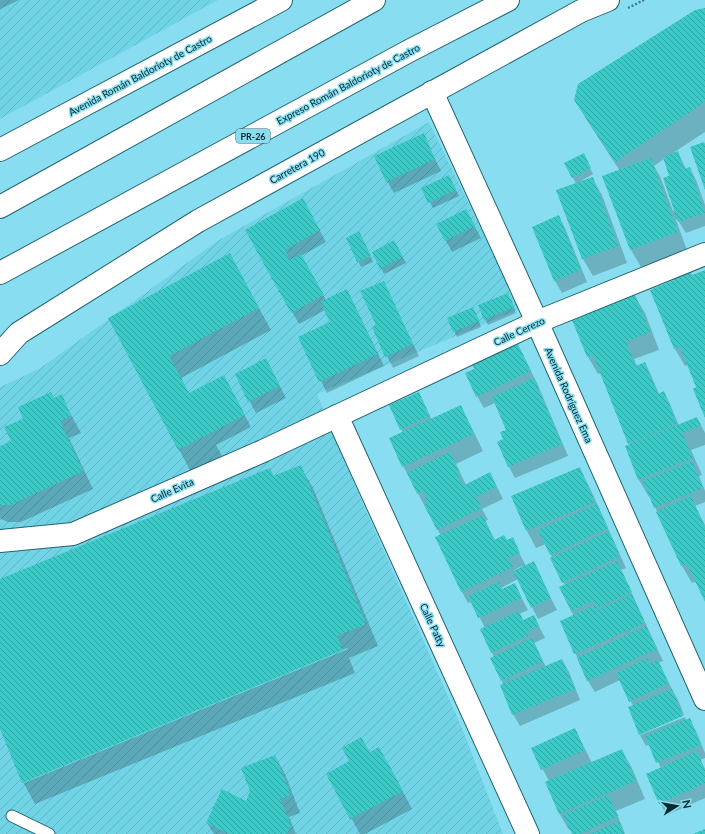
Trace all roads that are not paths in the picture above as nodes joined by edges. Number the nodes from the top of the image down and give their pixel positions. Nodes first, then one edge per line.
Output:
1 (281, 0) edge
2 (374, 0) edge
3 (508, 0) edge
4 (608, 0) edge
5 (432, 92) junction
6 (0, 150) edge
7 (0, 207) edge
8 (705, 254) edge
9 (0, 273) edge
10 (537, 322) junction
11 (0, 354) edge
12 (337, 416) junction
13 (0, 541) edge
14 (705, 699) edge
15 (12, 816) dead end
16 (49, 834) edge
17 (528, 834) edge

1 - 6 main road, Avenida Román Baldorioty de Castro
2 - 7 main road
3 - 9 main road, Expreso Román Baldorioty de Castro / PR-26
4 - 5 main road, Carretera 190
5 - 10 main road, Avenida Rodríguez Ema
5 - 11 main road, Carretera 190
8 - 10 main road, Calle Cerezo
10 - 12 main road, Calle Cerezo
10 - 14 main road, Avenida Rodríguez Ema
12 - 13 main road, Calle Evita
12 - 17 main road, Calle Patty
15 - 16 lane

